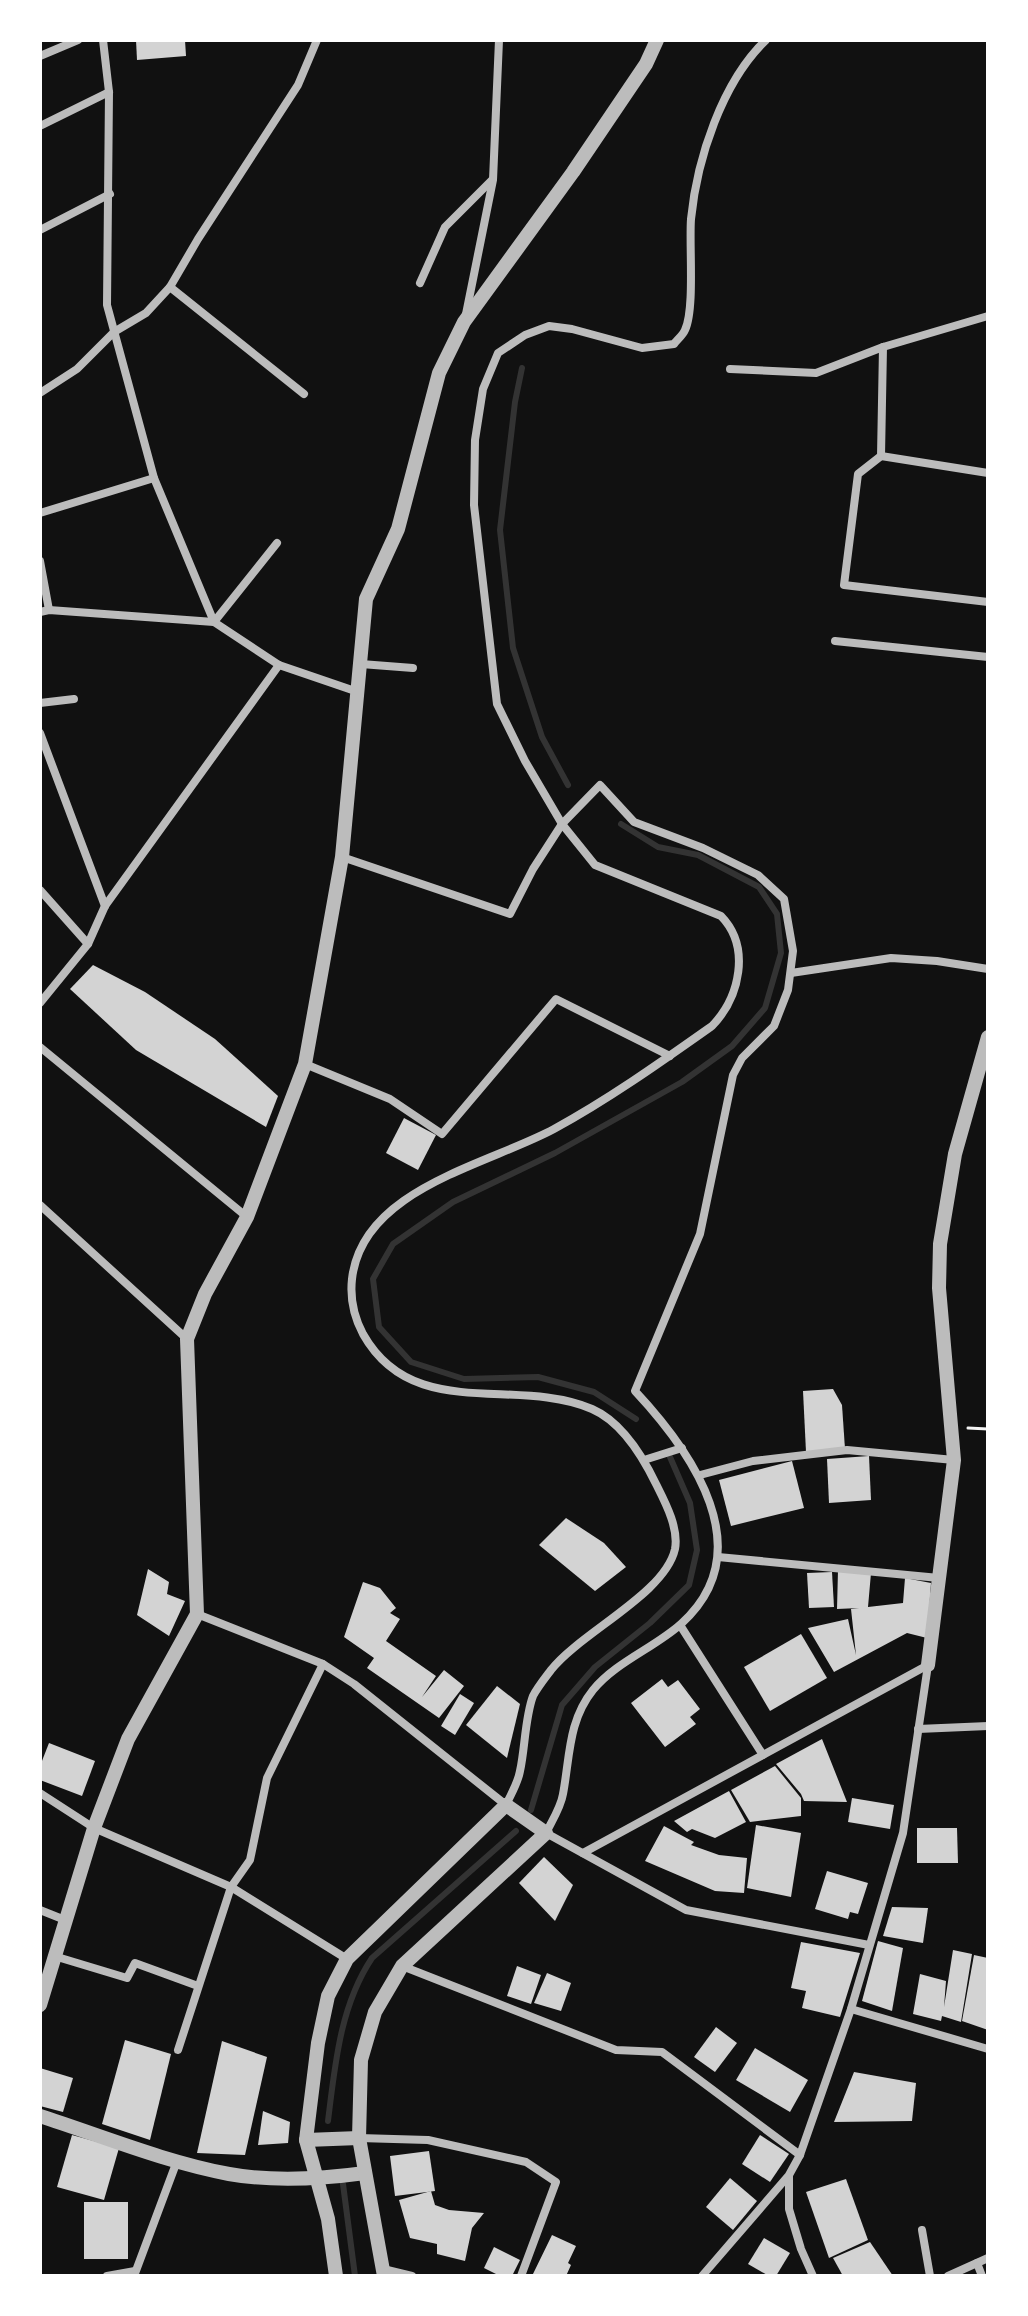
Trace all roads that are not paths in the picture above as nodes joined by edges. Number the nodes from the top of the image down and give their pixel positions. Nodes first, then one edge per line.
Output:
1 (78, 40) edge
2 (103, 40) edge
3 (317, 40) edge
4 (499, 40) edge
5 (657, 40) edge
6 (766, 40) edge
7 (40, 56) edge
8 (109, 92) junction
9 (40, 126) edge
10 (493, 180) junction
11 (110, 194) junction
12 (40, 230) edge
13 (420, 283) dead end
14 (170, 287) junction
15 (988, 316) edge
16 (464, 322) junction
17 (114, 332) junction
18 (883, 347) junction
19 (730, 369) dead end
20 (40, 393) edge
21 (304, 394) dead end
22 (881, 456) junction
23 (988, 473) edge
24 (154, 478) junction
25 (40, 513) edge
26 (277, 543) dead end
27 (40, 561) edge
28 (988, 602) edge
29 (44, 611) edge
30 (214, 622) junction
31 (835, 641) dead end
32 (988, 657) edge
33 (361, 664) junction
34 (279, 665) junction
35 (413, 668) dead end
36 (358, 692) junction
37 (74, 699) dead end
38 (40, 703) edge
39 (40, 733) edge
40 (562, 824) junction
41 (342, 857) junction
42 (40, 890) edge
43 (105, 906) junction
44 (88, 944) junction
45 (988, 969) edge
46 (791, 973) junction
47 (40, 1003) edge
48 (987, 1044) edge
49 (40, 1047) edge
50 (670, 1056) junction
51 (305, 1064) junction
52 (41, 1209) edge
53 (247, 1217) junction
54 (187, 1339) junction
55 (682, 1448) junction
56 (644, 1460) junction
57 (954, 1460) junction
58 (700, 1475) junction
59 (718, 1557) junction
60 (939, 1578) junction
61 (197, 1614) junction
62 (680, 1625) junction
63 (323, 1664) junction
64 (928, 1665) junction
65 (988, 1726) edge
66 (918, 1729) junction
67 (763, 1755) junction
68 (40, 1793) edge
69 (506, 1805) junction
70 (94, 1828) junction
71 (546, 1833) junction
72 (583, 1853) junction
73 (231, 1887) junction
74 (40, 1910) edge
75 (65, 1920) junction
76 (869, 1945) junction
77 (54, 1956) junction
78 (347, 1959) junction
79 (402, 1966) junction
80 (198, 1986) junction
81 (40, 2005) edge
82 (851, 2009) junction
83 (988, 2049) edge
84 (178, 2050) dead end
85 (40, 2116) edge
86 (359, 2138) junction
87 (306, 2140) junction
88 (800, 2155) junction
89 (177, 2161) junction
90 (365, 2173) junction
91 (789, 2175) junction
92 (317, 2180) junction
93 (922, 2230) dead end
94 (988, 2258) edge
95 (977, 2263) junction
96 (384, 2272) edge
97 (135, 2274) edge
98 (107, 2276) edge
99 (336, 2276) edge
100 (412, 2276) edge
101 (521, 2276) edge
102 (702, 2276) edge
103 (813, 2276) edge
104 (930, 2276) edge
105 (948, 2276) edge
106 (982, 2276) edge

1 - 7 street
2 - 8 street
3 - 14 street
4 - 10 street
5 - 16 street
6 - 40 street
8 - 9 street
8 - 11 street
10 - 13 street
10 - 16 street
11 - 12 street
11 - 17 street
14 - 17 street
14 - 21 street
15 - 18 street
16 - 33 street
17 - 20 street
17 - 24 street
18 - 19 street
18 - 22 street
22 - 23 street
22 - 28 street
24 - 25 street
24 - 30 street
26 - 30 street
27 - 29 street
29 - 30 street
30 - 34 street
31 - 32 street
33 - 35 street
33 - 36 street
34 - 36 street
34 - 43 street
36 - 41 street
37 - 38 street
39 - 43 street
40 - 41 street
40 - 46 street
40 - 50 street
41 - 51 street
42 - 44 street
43 - 44 street
44 - 47 street
45 - 46 street
46 - 55 street
48 - 57 street
49 - 53 street
50 - 51 street
50 - 56 street
51 - 53 street
52 - 54 street
53 - 54 street
54 - 61 street
55 - 56 street
55 - 58 street
56 - 69 street
57 - 58 street
57 - 60 street
58 - 59 street
59 - 60 street
59 - 62 street
60 - 64 street
61 - 63 street
61 - 70 street
62 - 67 street
62 - 71 street
63 - 69 street
63 - 73 street
64 - 66 street
64 - 67 street
65 - 66 street
66 - 76 street
67 - 72 street
68 - 70 street
69 - 71 street
69 - 78 street
70 - 73 street
70 - 75 street
71 - 72 street
71 - 79 street
72 - 76 street
73 - 78 street
73 - 80 street
74 - 75 street
75 - 77 street
76 - 82 street
77 - 80 street
77 - 81 street
78 - 87 street
79 - 86 street
79 - 88 street
80 - 84 street
82 - 83 street
82 - 88 street
85 - 89 street
86 - 87 street
86 - 90 street
86 - 101 street
87 - 92 street
88 - 91 street
89 - 92 street
89 - 97 street
90 - 92 street
90 - 96 street
91 - 102 street
91 - 103 street
92 - 99 street
93 - 104 street
94 - 95 street
95 - 105 street
95 - 106 street
96 - 100 street
97 - 98 street

